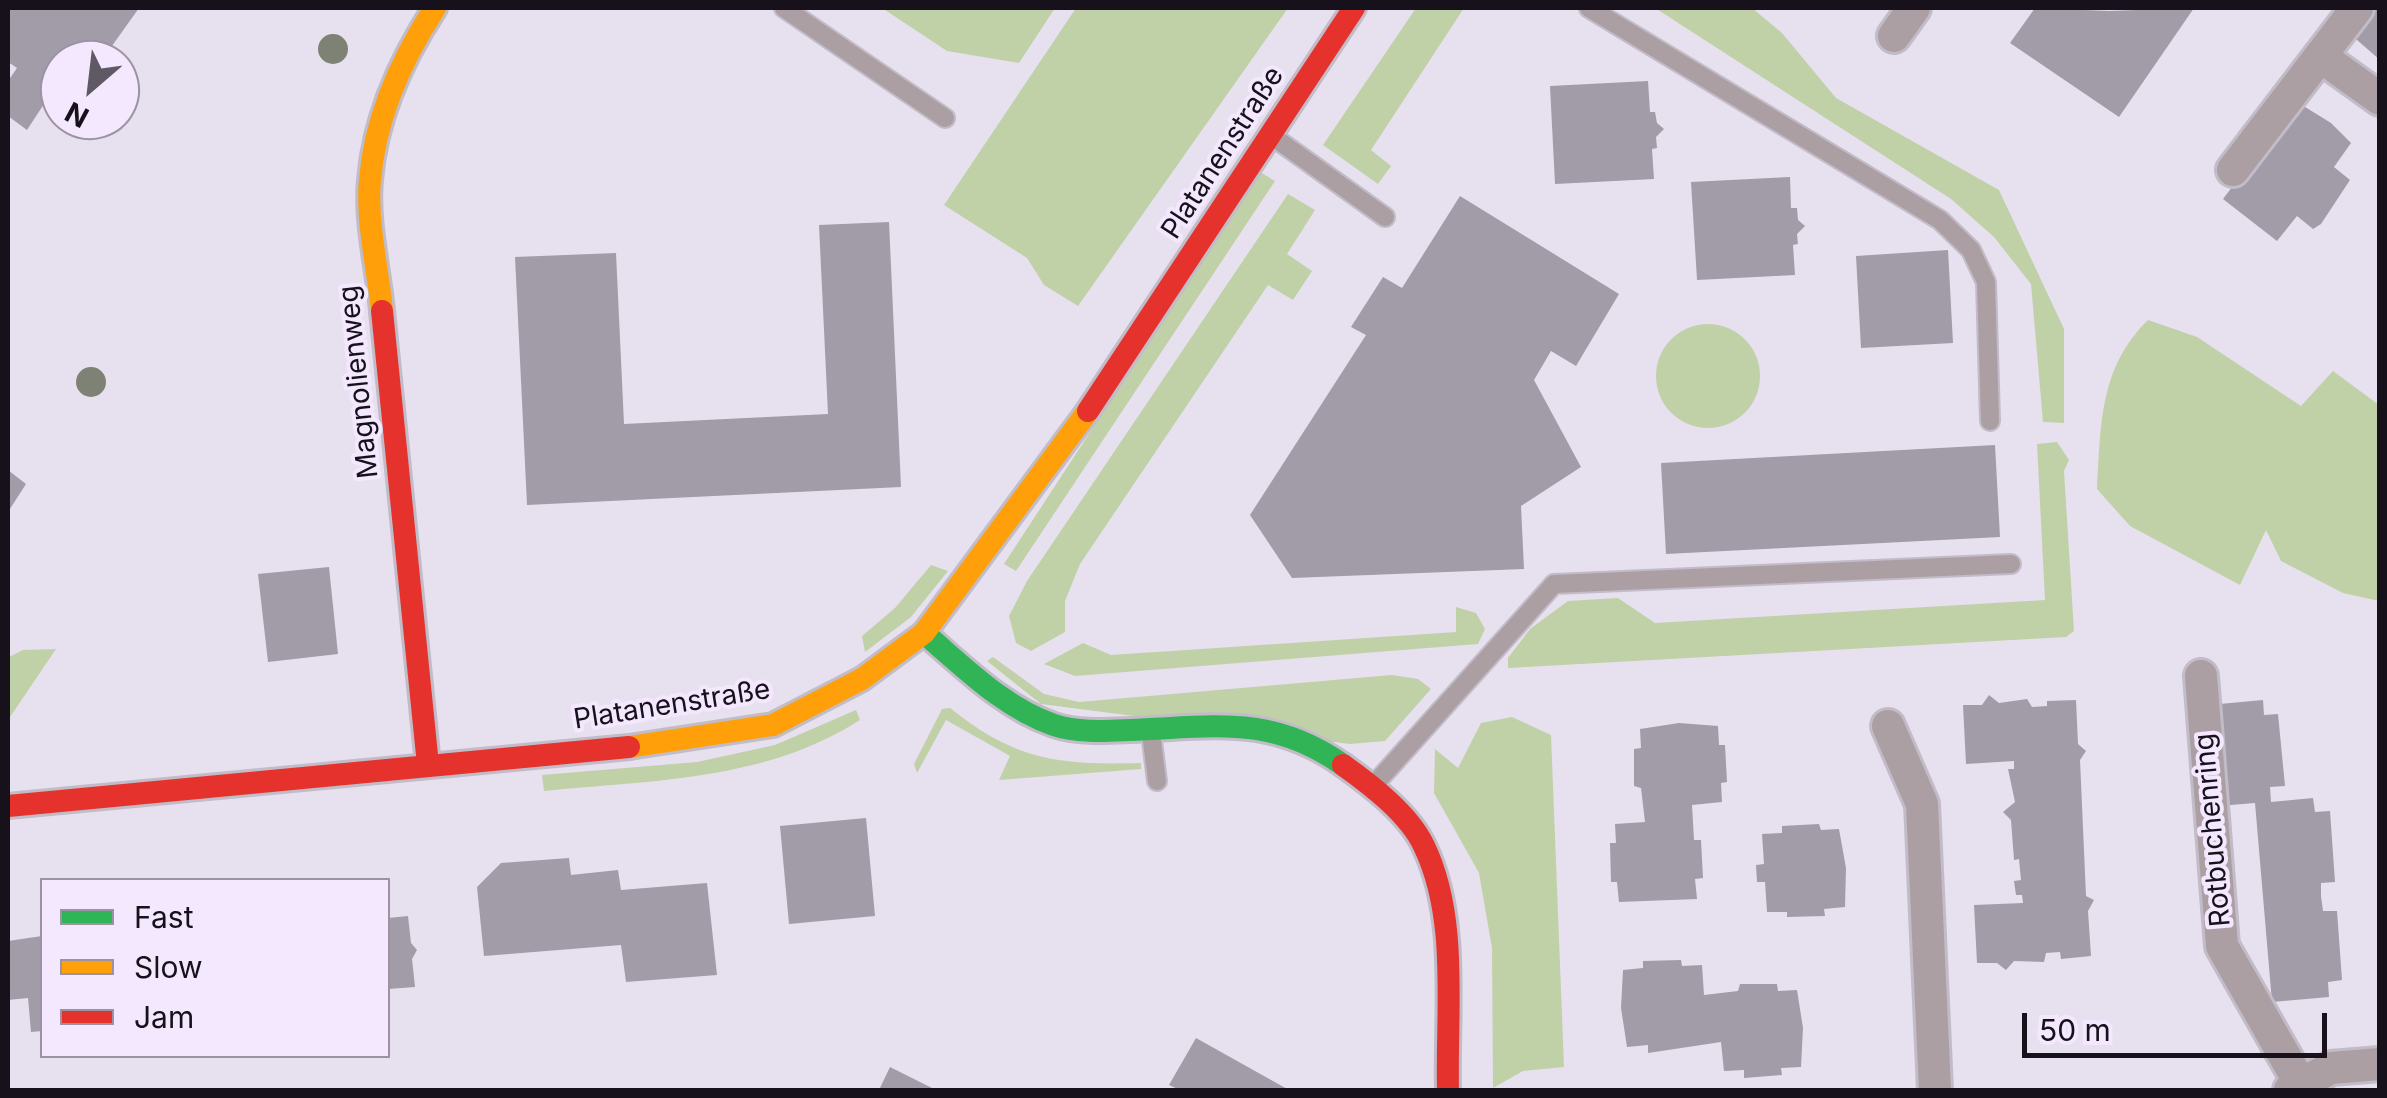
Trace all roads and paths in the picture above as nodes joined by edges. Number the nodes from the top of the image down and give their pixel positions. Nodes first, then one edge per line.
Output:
1 (435, 8) edge
2 (784, 8) edge
3 (1354, 8) edge
4 (1589, 8) edge
5 (1914, 8) edge
6 (2358, 8) edge
7 (1894, 36) dead end
8 (2320, 56) junction
9 (2380, 98) edge
10 (944, 118) dead end
11 (1272, 136) junction
12 (2233, 170) dead end
13 (1385, 217) dead end
14 (1990, 421) dead end
15 (2011, 564) dead end
16 (924, 634) junction
17 (2201, 676) dead end
18 (1888, 726) dead end
19 (1151, 727) junction
20 (428, 765) junction
21 (1157, 781) dead end
22 (1373, 787) junction
23 (8, 806) edge
24 (2380, 1064) edge
25 (2295, 1086) edge
26 (1448, 1090) edge
27 (1934, 1090) edge

1 - 20 street, Magnolienweg
2 - 10 lane
3 - 11 street, Platanenstraße
4 - 14 lane
5 - 7 street
6 - 8 street
8 - 9 street
8 - 12 street
11 - 13 lane
11 - 16 street, Platanenstraße
15 - 22 lane
16 - 19 street
16 - 20 street, Platanenstraße
17 - 25 street, Rotbuchenring
18 - 27 street
19 - 21 lane
19 - 22 street
20 - 23 street, Platanenstraße
22 - 26 street
24 - 25 street, Rotbuchenring

